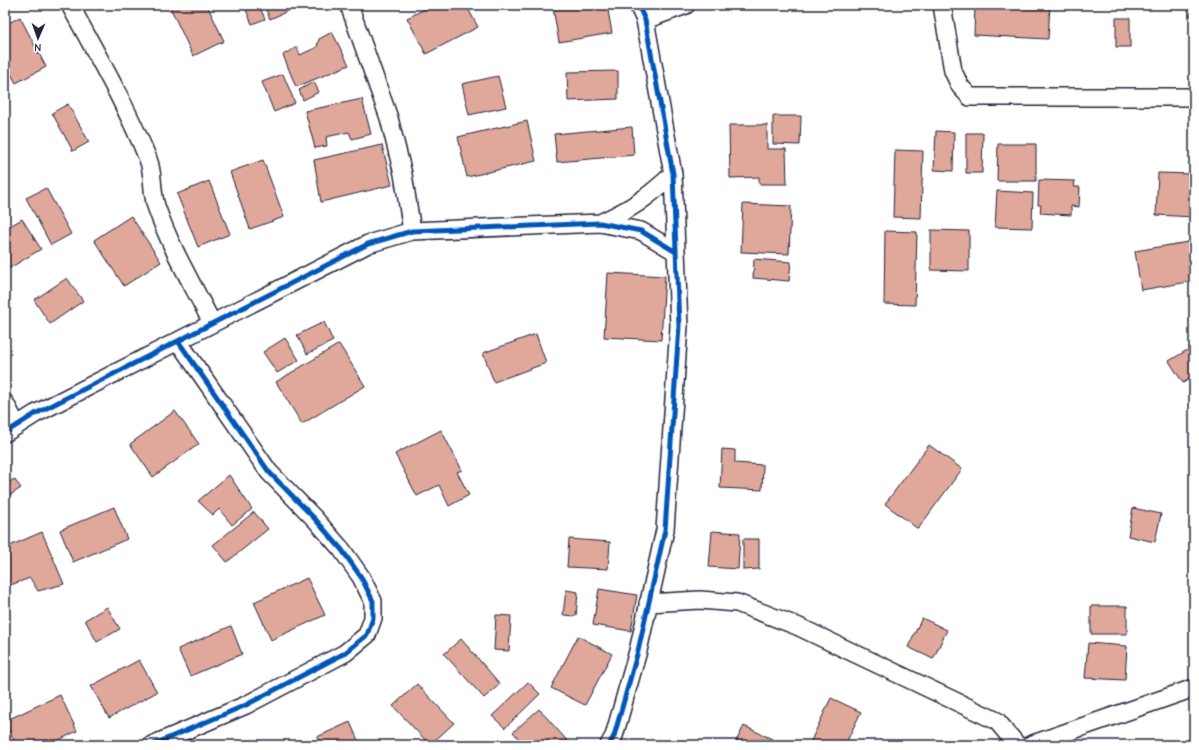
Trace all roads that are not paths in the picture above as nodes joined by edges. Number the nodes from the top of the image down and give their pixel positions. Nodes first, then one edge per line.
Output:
1 (70, 5) edge
2 (349, 5) edge
3 (686, 5) edge
4 (942, 5) edge
5 (641, 12) edge
6 (1194, 97) edge
7 (673, 174) junction
8 (600, 223) junction
9 (412, 231) junction
10 (676, 252) junction
11 (212, 324) junction
12 (178, 340) junction
13 (5, 403) edge
14 (11, 429) edge
15 (648, 603) junction
16 (1194, 688) edge
17 (155, 744) edge
18 (609, 745) edge
19 (1017, 745) edge
20 (1030, 745) edge

1 - 11 street
2 - 9 street
3 - 5 street
4 - 6 street
5 - 7 street
7 - 8 street
7 - 10 street
8 - 9 street
8 - 10 street
9 - 11 street
10 - 15 street
11 - 12 street
12 - 14 street
12 - 17 street
13 - 14 street
15 - 18 street
15 - 19 street
16 - 20 street

